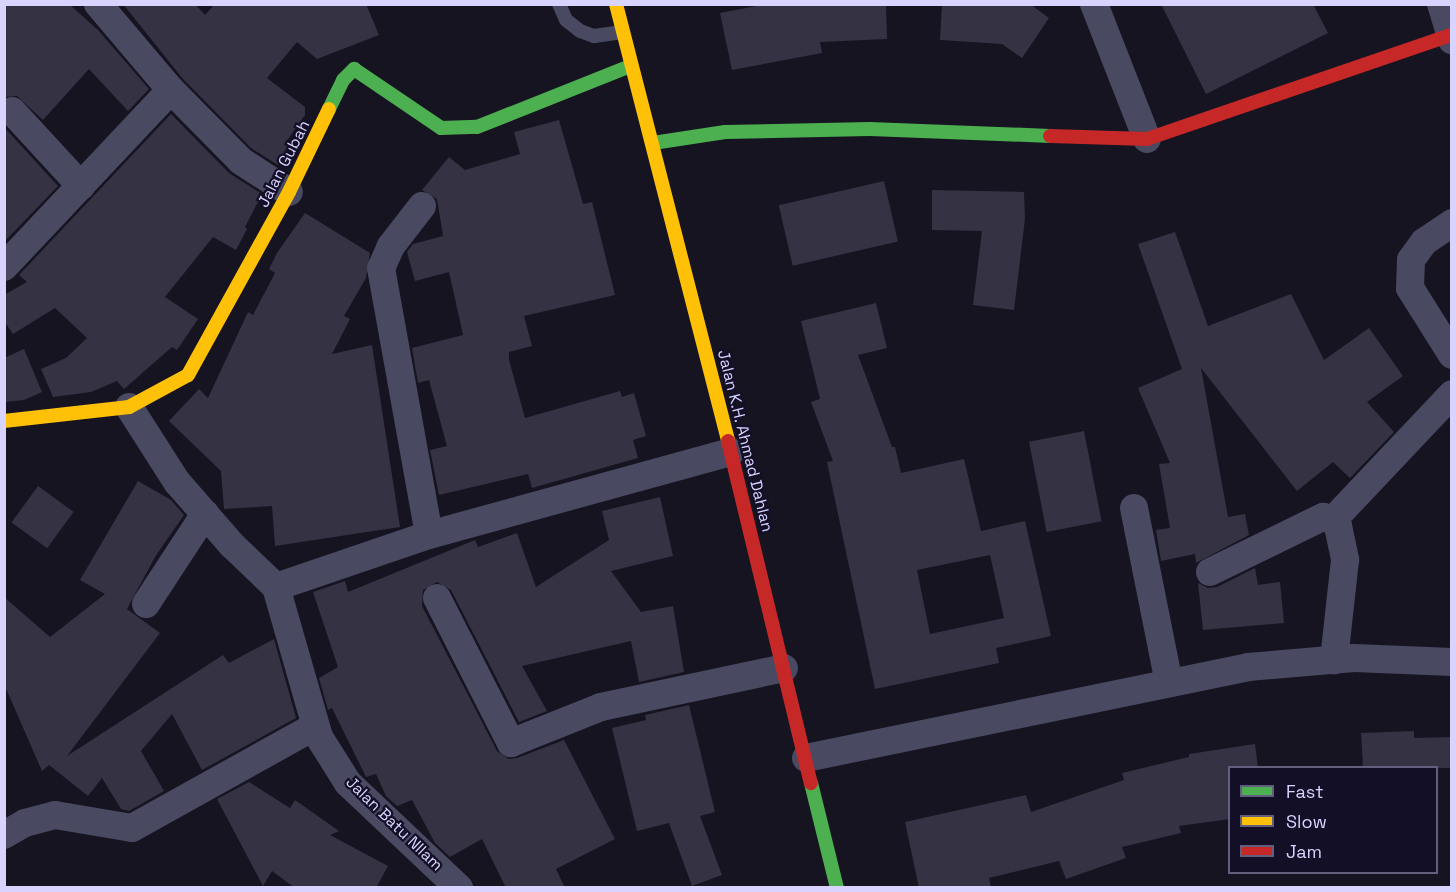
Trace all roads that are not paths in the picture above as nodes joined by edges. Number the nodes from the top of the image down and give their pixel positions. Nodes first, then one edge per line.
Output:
1 (98, 4) edge
2 (559, 4) edge
3 (616, 4) edge
4 (1094, 4) edge
5 (1441, 4) edge
6 (623, 32) junction
7 (1451, 37) edge
8 (630, 66) junction
9 (171, 90) junction
10 (12, 111) dead end
11 (1147, 139) junction
12 (653, 143) junction
13 (81, 186) junction
14 (289, 192) junction
15 (422, 206) dead end
16 (1452, 223) edge
17 (4, 267) edge
18 (1452, 355) edge
19 (1452, 394) edge
20 (129, 407) junction
21 (4, 420) edge
22 (731, 452) junction
23 (1134, 508) dead end
24 (205, 514) junction
25 (1333, 520) junction
26 (429, 535) junction
27 (1210, 572) dead end
28 (276, 587) junction
29 (437, 598) dead end
30 (146, 604) dead end
31 (1334, 660) junction
32 (1452, 662) edge
33 (784, 668) junction
34 (1169, 683) junction
35 (315, 726) junction
36 (806, 758) junction
37 (4, 835) edge
38 (459, 888) edge
39 (837, 888) edge

1 - 9 street
2 - 6 lane
3 - 6 street, Jalan K.H. Ahmad Dahlan
4 - 11 street
5 - 7 street
6 - 8 street, Jalan K.H. Ahmad Dahlan
7 - 11 street
8 - 12 street, Jalan K.H. Ahmad Dahlan
8 - 14 street, Jalan Gubah
9 - 13 street
9 - 14 street
10 - 13 street
11 - 12 street
12 - 22 street, Jalan K.H. Ahmad Dahlan
13 - 17 street
14 - 20 street, Jalan Gubah
15 - 26 street
16 - 18 street
19 - 25 street
20 - 21 street, Jalan Gubah
20 - 24 street
22 - 26 street
22 - 33 street, Jalan K.H. Ahmad Dahlan
23 - 34 street
24 - 28 street
24 - 30 street
25 - 27 street
25 - 31 street
26 - 28 street
28 - 35 street, Jalan Batu NIlam
29 - 33 street
31 - 32 street
31 - 34 street
33 - 36 street, Jalan K.H. Ahmad Dahlan
34 - 36 street
35 - 37 street
35 - 38 street, Jalan Batu NIlam
36 - 39 street, Jalan K.H. Ahmad Dahlan

